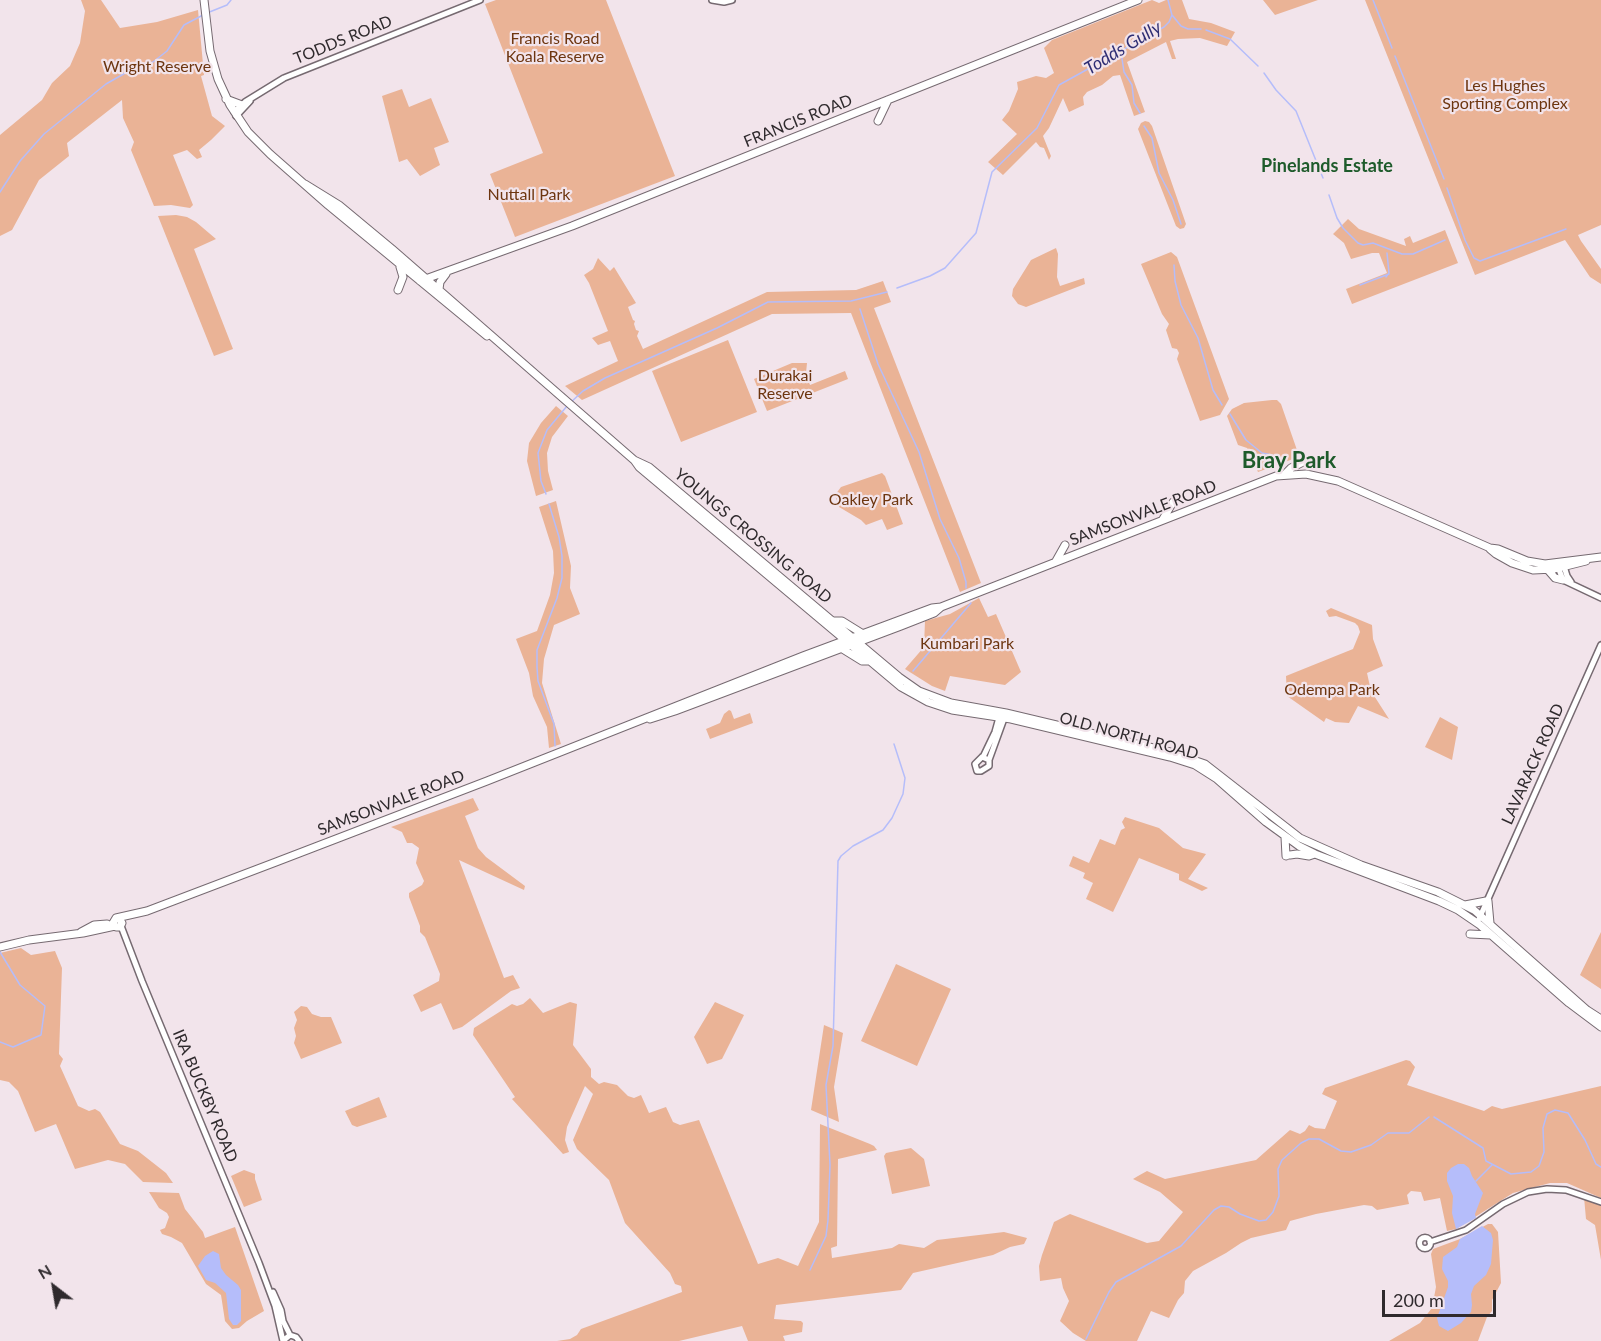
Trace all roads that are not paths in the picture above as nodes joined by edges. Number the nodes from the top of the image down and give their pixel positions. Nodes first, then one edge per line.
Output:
1 (480, 0) edge
2 (712, 0) edge
3 (732, 0) edge
4 (1138, 0) edge
5 (204, 1) edge
6 (254, 98) junction
7 (226, 99) junction
8 (888, 100) junction
9 (242, 105) junction
10 (235, 114) junction
11 (878, 122) dead end
12 (329, 202) junction
13 (399, 265) junction
14 (467, 265) junction
15 (446, 274) junction
16 (424, 281) junction
17 (439, 289) junction
18 (398, 290) dead end
19 (506, 350) junction
20 (1303, 462) dead end
21 (1284, 475) junction
22 (1173, 502) dead end
23 (1163, 519) junction
24 (1065, 545) dead end
25 (1490, 548) junction
26 (1601, 557) edge
27 (1056, 561) junction
28 (1560, 565) junction
29 (1548, 570) junction
30 (1563, 580) junction
31 (1572, 584) junction
32 (1601, 598) edge
33 (941, 607) junction
34 (832, 625) junction
35 (863, 634) junction
36 (876, 636) junction
37 (851, 641) junction
38 (1601, 645) edge
39 (825, 648) junction
40 (841, 648) junction
41 (871, 653) junction
42 (869, 662) junction
43 (1002, 715) junction
44 (644, 719) junction
45 (986, 758) dead end
46 (1284, 837) junction
47 (1315, 854) junction
48 (1488, 899) junction
49 (1465, 905) junction
50 (1480, 914) junction
51 (1476, 922) junction
52 (1490, 922) junction
53 (118, 923) junction
54 (1470, 933) dead end
55 (1491, 935) junction
56 (0, 947) edge
57 (1601, 1019) edge
58 (1601, 1027) edge
59 (1601, 1202) edge
60 (1430, 1242) dead end
61 (260, 1263) junction
62 (290, 1335) junction
63 (283, 1341) edge
64 (299, 1341) edge

1 - 6 street, TODDS ROAD
2 - 3 street
4 - 8 main road, FRANCIS ROAD
5 - 7 main road, YOUNGS CROSSING ROAD
6 - 9 street, TODDS ROAD
6 - 10 street, TODDS ROAD
7 - 9 main road
7 - 10 main road, YOUNGS CROSSING ROAD
8 - 11 main road
8 - 14 main road, FRANCIS ROAD
9 - 10 street, TODDS ROAD
10 - 12 main road, YOUNGS CROSSING ROAD
12 - 13 main road, YOUNGS CROSSING ROAD
12 - 16 main road, YOUNGS CROSSING ROAD
13 - 16 main road, YOUNGS CROSSING ROAD
13 - 18 main road
14 - 15 main road, FRANCIS ROAD
14 - 16 main road, FRANCIS ROAD
15 - 16 main road, FRANCIS ROAD
15 - 17 main road
16 - 17 main road, YOUNGS CROSSING ROAD
16 - 19 main road, YOUNGS CROSSING ROAD
17 - 19 main road, YOUNGS CROSSING ROAD
19 - 34 main road, YOUNGS CROSSING ROAD
20 - 21 main road
21 - 23 main road, SAMSONVALE ROAD
21 - 25 main road, SAMSONVALE ROAD
22 - 23 main road
23 - 27 main road, SAMSONVALE ROAD
24 - 27 main road
25 - 28 main road, SAMSONVALE ROAD
25 - 29 main road, SAMSONVALE ROAD
26 - 28 main road, SAMSONVALE ROAD
27 - 33 main road, SAMSONVALE ROAD
28 - 29 main road, SAMSONVALE ROAD
28 - 30 street
28 - 31 street
29 - 30 main road
30 - 31 street
31 - 32 street
33 - 35 main road, SAMSONVALE ROAD
33 - 36 main road, SAMSONVALE ROAD
34 - 35 main road
34 - 37 main road, YOUNGS CROSSING ROAD
34 - 39 main road
35 - 37 main road, SAMSONVALE ROAD
36 - 37 main road, SAMSONVALE ROAD
36 - 41 main road
37 - 39 main road, SAMSONVALE ROAD
37 - 40 main road, SAMSONVALE ROAD
37 - 41 main road, OLD NORTH ROAD
37 - 42 main road, OLD NORTH ROAD
38 - 48 street, LAVARACK ROAD
39 - 44 main road, SAMSONVALE ROAD
40 - 42 main road
40 - 44 main road, SAMSONVALE ROAD
41 - 43 main road, OLD NORTH ROAD
42 - 43 main road, OLD NORTH ROAD
43 - 45 street
43 - 46 main road, OLD NORTH ROAD
43 - 49 main road, OLD NORTH ROAD
44 - 53 main road, SAMSONVALE ROAD
46 - 47 main road, OLD NORTH ROAD
46 - 47 main road
47 - 51 main road, OLD NORTH ROAD
48 - 49 main road
48 - 50 street, LAVARACK ROAD
48 - 52 main road
49 - 50 main road, OLD NORTH ROAD
50 - 51 street, LAVARACK ROAD
50 - 52 main road, OLD NORTH ROAD
51 - 55 main road, OLD NORTH ROAD
52 - 57 main road, OLD NORTH ROAD
53 - 56 main road, SAMSONVALE ROAD
53 - 61 street, IRA BUCKBY ROAD
54 - 55 main road
55 - 58 main road, OLD NORTH ROAD
59 - 60 street
61 - 62 street, IRA BUCKBY ROAD
61 - 63 street, IRA BUCKBY ROAD
62 - 63 street
62 - 64 street

